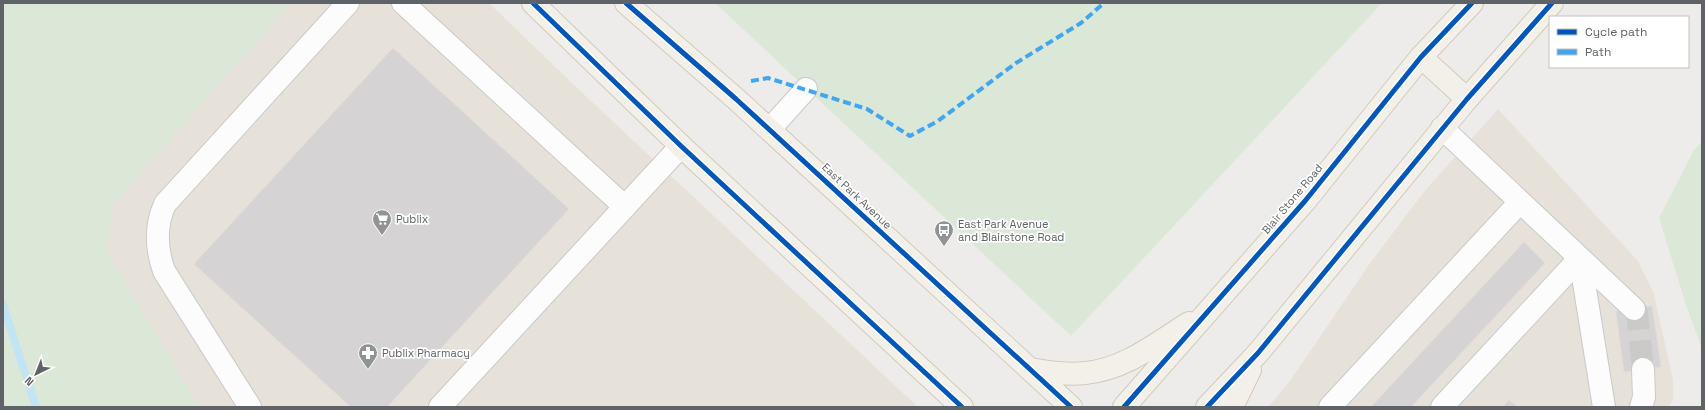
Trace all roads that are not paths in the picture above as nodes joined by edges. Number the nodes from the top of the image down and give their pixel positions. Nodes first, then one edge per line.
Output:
1 (348, 3) edge
2 (403, 3) edge
3 (533, 3) edge
4 (626, 3) edge
5 (1472, 3) edge
6 (1552, 3) edge
7 (1421, 58) junction
8 (806, 89) dead end
9 (1467, 99) junction
10 (1442, 128) junction
11 (770, 129) junction
12 (681, 146) junction
13 (1520, 202) junction
14 (625, 207) junction
15 (1580, 258) junction
16 (1634, 309) tunnel mouth
17 (1209, 311) junction
18 (1259, 350) junction
19 (1030, 369) junction
20 (1643, 369) tunnel mouth
21 (250, 407) edge
22 (440, 407) edge
23 (962, 407) edge
24 (1071, 407) edge
25 (1124, 407) edge
26 (1207, 407) edge
27 (1232, 407) edge
28 (1330, 407) edge
29 (1442, 407) edge
30 (1604, 407) edge
31 (1641, 407) edge

1 - 21 lane
2 - 14 lane
3 - 12 main road
4 - 11 main road, East Park Avenue
5 - 7 main road, Blair Stone Road
6 - 9 main road
7 - 9 main road
7 - 17 main road, Blair Stone Road
8 - 11 lane
9 - 10 main road
10 - 13 lane
10 - 18 main road
11 - 19 main road, East Park Avenue
12 - 14 lane
12 - 23 main road
13 - 15 lane
13 - 28 lane
14 - 22 lane
15 - 16 lane
15 - 29 lane
15 - 30 lane
17 - 19 main road
17 - 25 main road, Blair Stone Road
18 - 26 main road
18 - 27 main road
19 - 24 main road, East Park Avenue
20 - 31 lane

